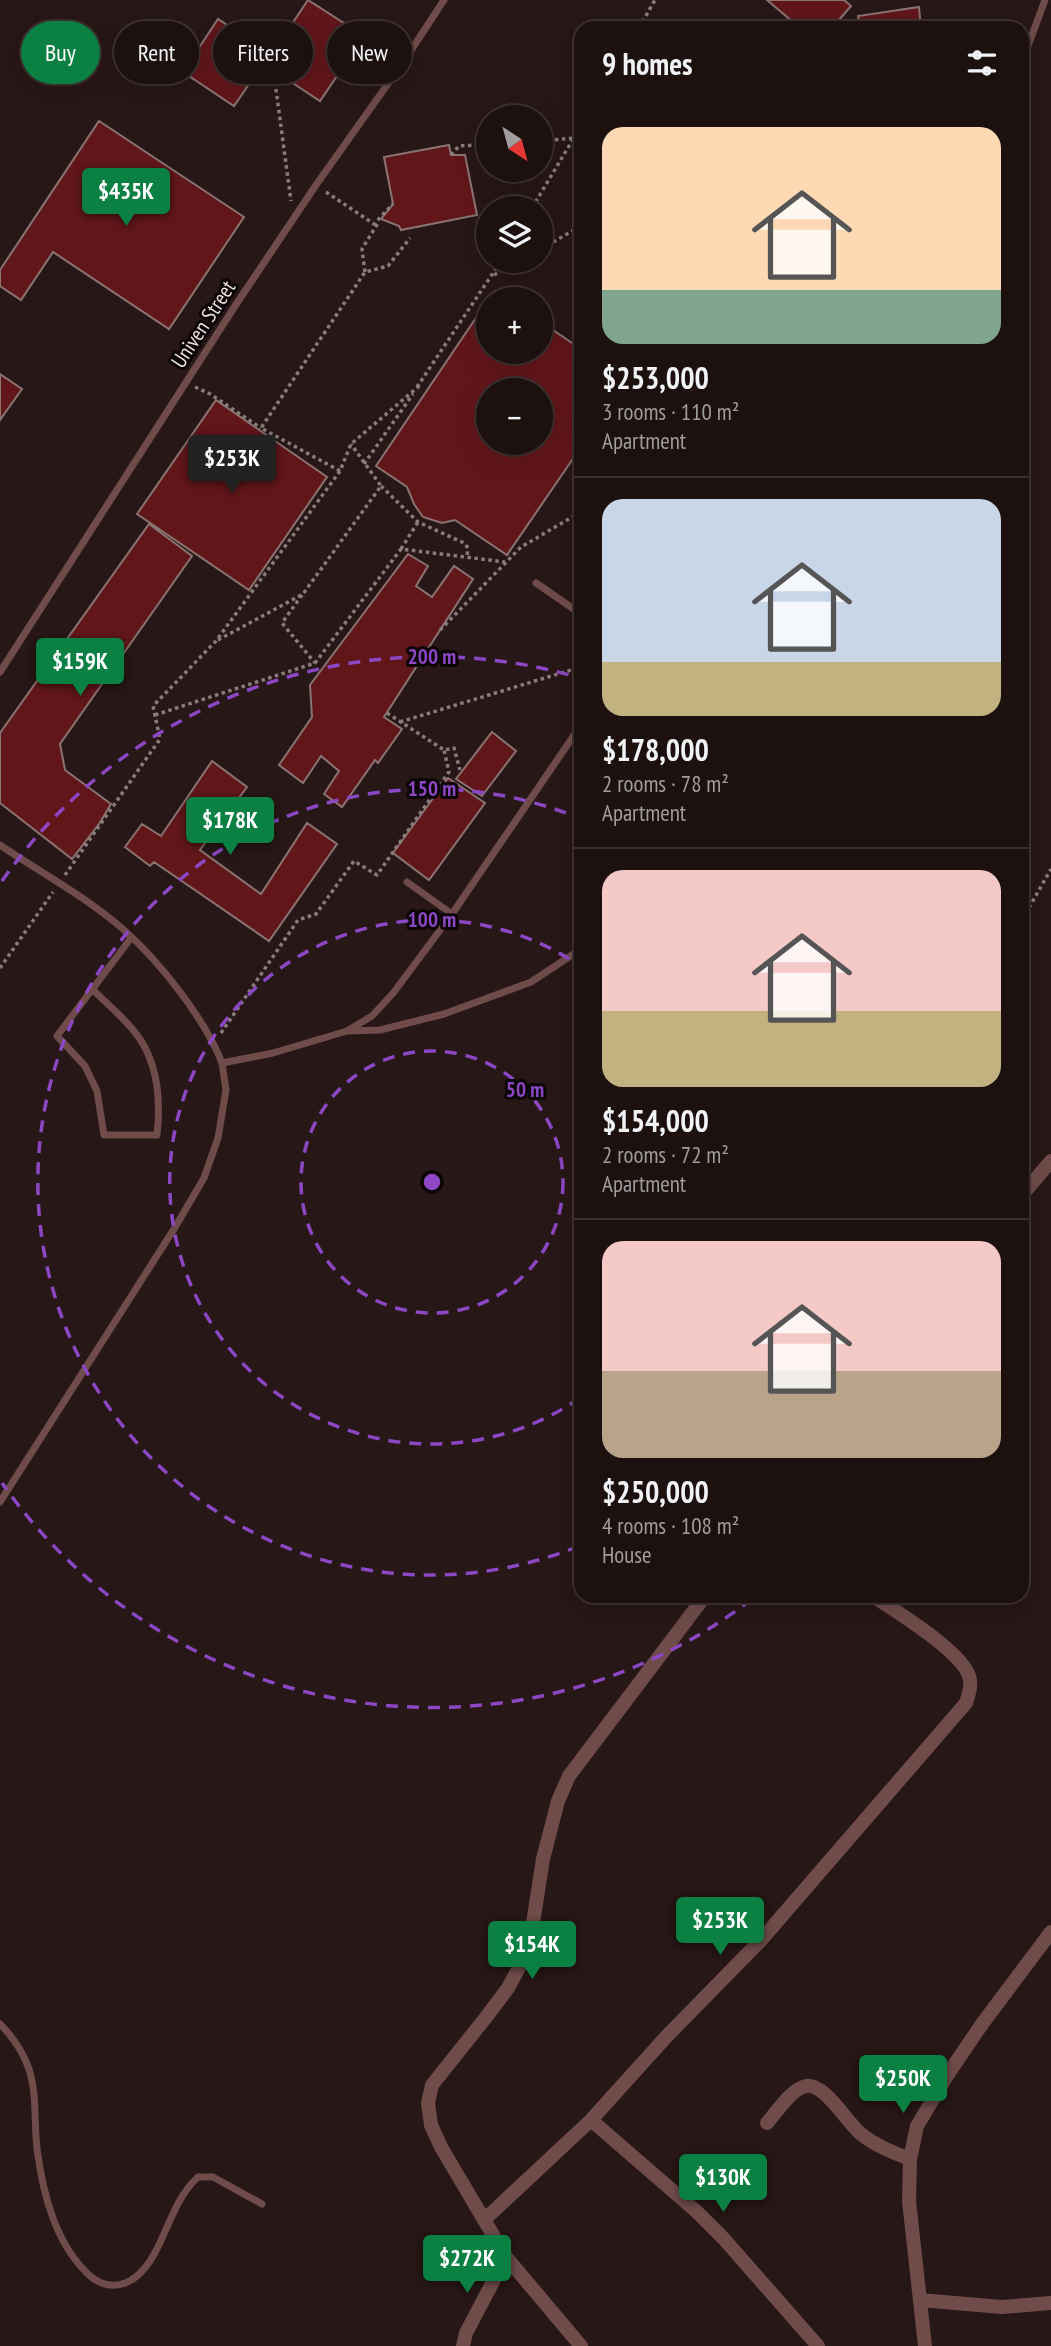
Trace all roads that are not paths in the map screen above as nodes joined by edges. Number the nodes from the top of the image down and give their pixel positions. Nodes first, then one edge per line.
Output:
1 (444, 0) edge
2 (1045, 0) edge
3 (1029, 43) edge
4 (536, 583) dead end
5 (574, 609) edge
6 (0, 672) edge
7 (574, 735) edge
8 (0, 845) edge
9 (407, 882) dead end
10 (452, 914) junction
11 (131, 938) junction
12 (574, 954) edge
13 (92, 989) junction
14 (347, 1031) junction
15 (222, 1063) junction
16 (1051, 1161) edge
17 (1029, 1187) edge
18 (0, 1502) edge
19 (700, 1603) edge
20 (883, 1603) edge
21 (1051, 1932) edge
22 (0, 2024) edge
23 (591, 2120) junction
24 (767, 2123) dead end
25 (910, 2159) junction
26 (262, 2204) dead end
27 (484, 2220) junction
28 (506, 2257) junction
29 (920, 2300) junction
30 (1051, 2303) edge
31 (463, 2346) edge
32 (581, 2346) edge
33 (818, 2346) edge
34 (925, 2346) edge

1 - 6 lane, Univen Street
2 - 3 lane
4 - 5 lane
7 - 10 lane
8 - 11 lane
9 - 10 lane
10 - 14 lane
11 - 13 lane
11 - 15 lane
12 - 14 lane
13 - 13 lane
14 - 15 lane
15 - 18 lane
16 - 17 street
19 - 27 street
20 - 23 street
21 - 25 street
22 - 26 lane
23 - 27 street
23 - 33 street
24 - 25 street
25 - 29 street
27 - 28 street
28 - 31 street
28 - 32 street
29 - 30 street
29 - 34 street

